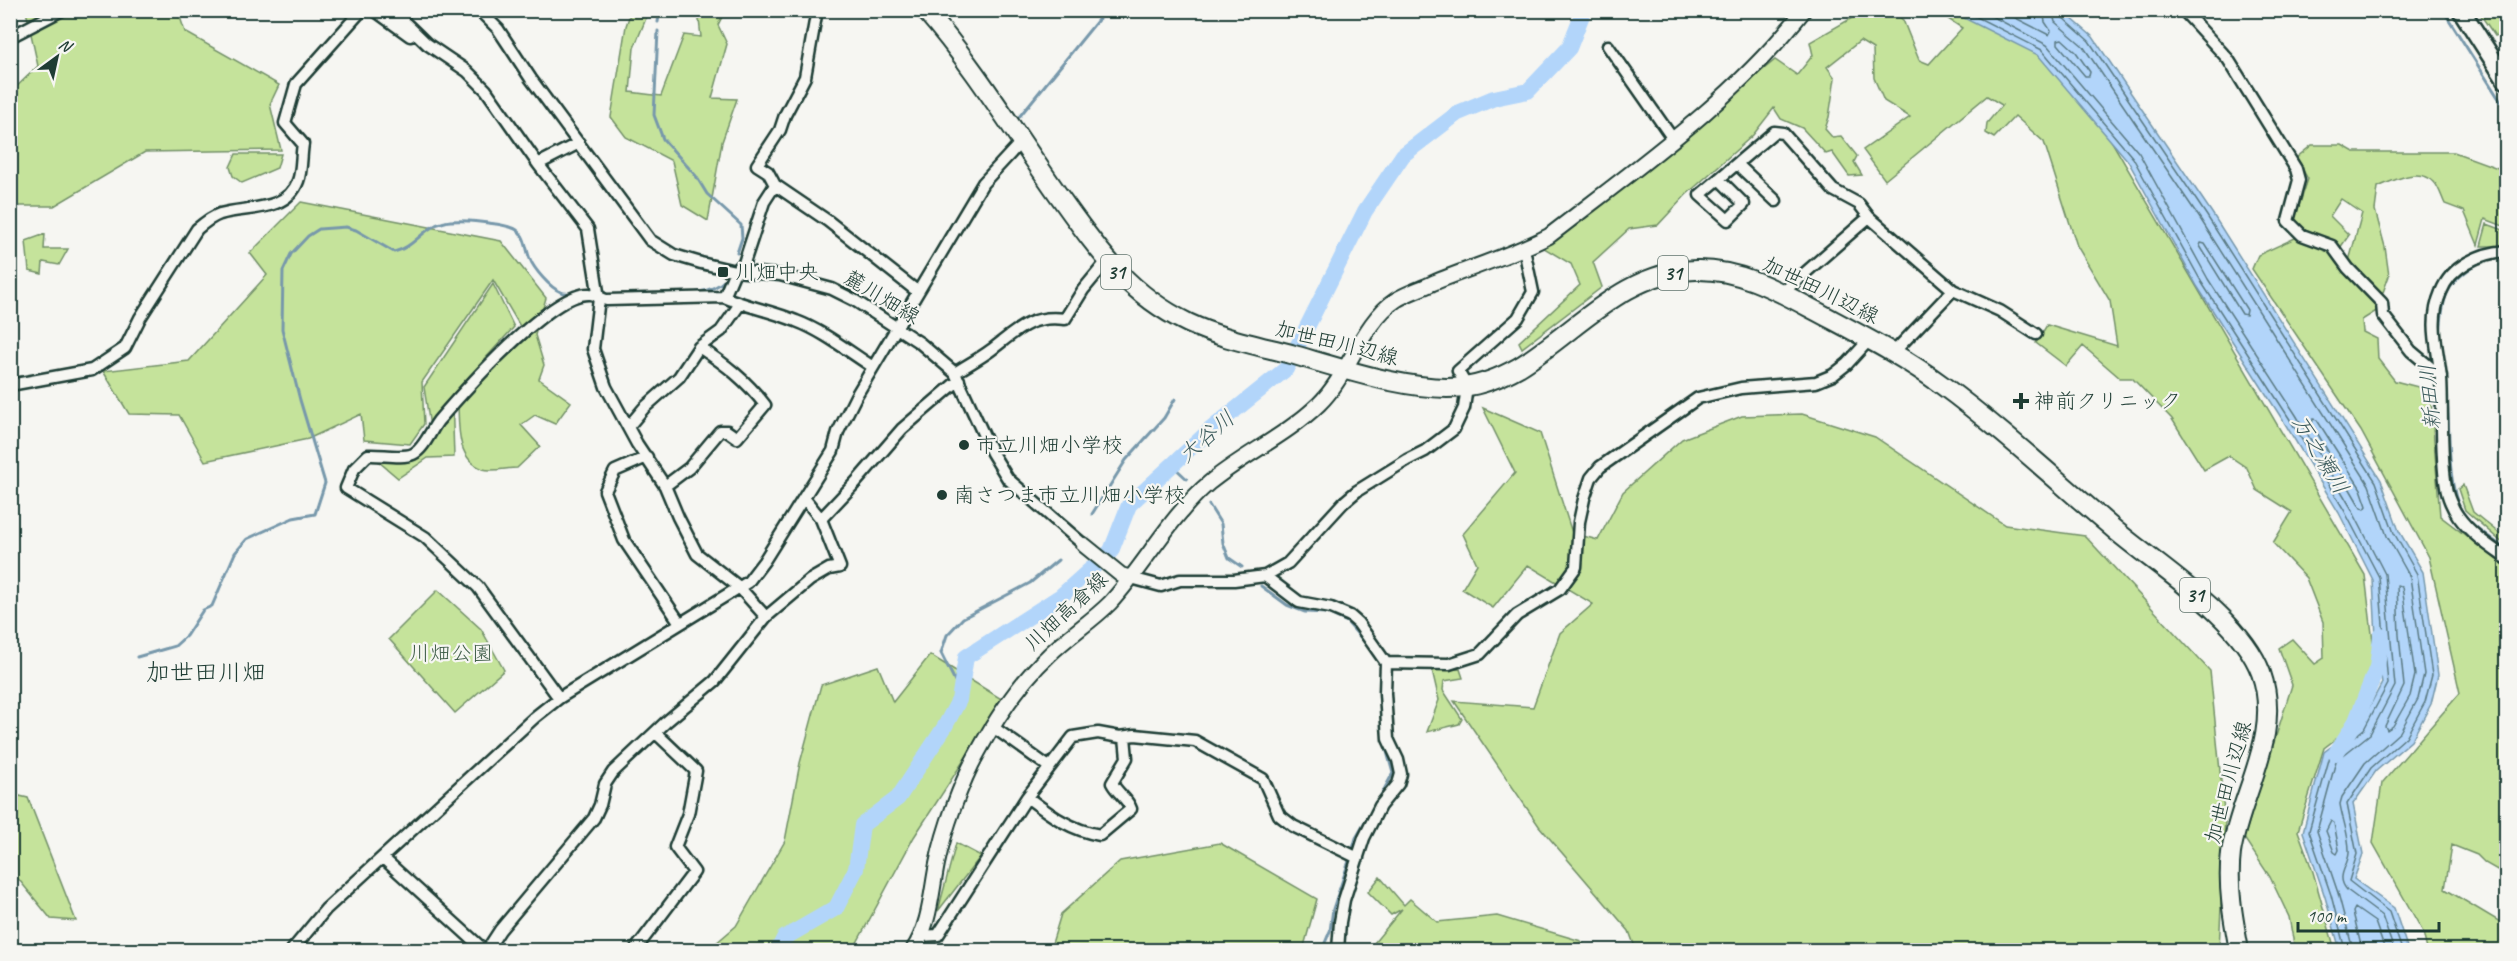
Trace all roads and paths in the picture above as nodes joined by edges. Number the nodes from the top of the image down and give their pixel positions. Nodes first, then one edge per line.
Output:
1 (62, 10) edge
2 (362, 10) edge
3 (374, 10) edge
4 (392, 10) edge
5 (479, 10) edge
6 (817, 10) edge
7 (925, 10) edge
8 (1804, 10) edge
9 (2183, 10) edge
10 (2461, 10) edge
11 (10, 37) edge
12 (427, 44) junction
13 (1608, 46) dead end
14 (2506, 80) edge
15 (1673, 139) junction
16 (1021, 142) junction
17 (579, 143) junction
18 (538, 164) junction
19 (1737, 164) junction
20 (1719, 179) dead end
21 (775, 186) junction
22 (1776, 201) dead end
23 (1869, 218) junction
24 (1524, 249) junction
25 (2506, 250) edge
26 (1107, 261) junction
27 (735, 271) junction
28 (1953, 290) junction
29 (918, 292) junction
30 (1782, 293) junction
31 (724, 297) junction
32 (599, 298) junction
33 (740, 304) junction
34 (897, 328) junction
35 (2036, 334) dead end
36 (1870, 339) junction
37 (699, 347) junction
38 (1893, 353) junction
39 (873, 367) junction
40 (1340, 367) junction
41 (2440, 375) junction
42 (957, 376) junction
43 (10, 386) edge
44 (1467, 387) junction
45 (628, 427) junction
46 (647, 457) junction
47 (665, 486) junction
48 (804, 498) junction
49 (821, 519) junction
50 (1084, 545) joint
51 (2506, 558) edge
52 (1265, 576) junction
53 (1126, 577) junction
54 (739, 587) junction
55 (766, 617) junction
56 (680, 623) junction
57 (1386, 663) junction
58 (559, 698) junction
59 (993, 727) junction
60 (656, 733) junction
61 (1125, 737) junction
62 (1049, 767) junction
63 (1027, 798) junction
64 (1353, 856) junction
65 (383, 858) junction
66 (920, 936) junction
67 (292, 951) edge
68 (486, 951) edge
69 (635, 951) edge
70 (912, 951) edge
71 (1338, 951) edge
72 (2239, 951) edge

1 - 11 street
2 - 43 street
3 - 12 street
4 - 12 street
5 - 17 street, 麓川畑線
6 - 21 street
7 - 16 main road, 加世田川辺線 / 31
8 - 15 street, 川畑高倉線
9 - 41 street
10 - 14 main road
12 - 18 street
13 - 15 street
15 - 24 street, 川畑高倉線
16 - 26 main road, 加世田川辺線 / 31
16 - 29 street
17 - 18 street
17 - 27 street, 麓川畑線
18 - 32 street
19 - 20 street
19 - 22 street
19 - 23 street
21 - 27 street
21 - 29 street
23 - 28 street
23 - 30 street
24 - 40 street, 川畑高倉線
24 - 44 street
25 - 41 street
26 - 40 main road, 加世田川辺線 / 31
26 - 42 street
27 - 31 street
27 - 34 street, 麓川畑線
28 - 35 street
28 - 38 street
29 - 34 street
30 - 36 main road, 加世田川辺線 / 31
30 - 44 main road, 加世田川辺線 / 31
31 - 32 street
31 - 33 street
32 - 45 street
32 - 58 street
33 - 37 street
33 - 39 street
34 - 39 street
34 - 42 street, 麓川畑線
36 - 38 main road, 加世田川辺線 / 31
36 - 57 street
37 - 45 street
37 - 47 street
38 - 72 main road, 加世田川辺線 / 31
39 - 48 street
40 - 44 main road, 加世田川辺線 / 31
40 - 53 street, 川畑高倉線
41 - 51 street
42 - 49 street
42 - 50 street, 麓川畑線
44 - 52 street
45 - 46 street
46 - 47 street
46 - 56 street
47 - 54 street
48 - 49 street
48 - 54 street
49 - 55 street
50 - 53 street, 麓川畑線
52 - 53 street
52 - 57 street
53 - 59 street, 川畑高倉線
54 - 55 street
54 - 56 street
55 - 60 street
56 - 58 street
57 - 64 street
58 - 65 street
59 - 62 street
59 - 66 street, 川畑高倉線
60 - 68 street
60 - 69 street
61 - 62 street
61 - 63 street
61 - 64 street
62 - 63 street
63 - 66 street
64 - 71 street
65 - 67 street
65 - 68 street
66 - 70 street, 川畑高倉線

